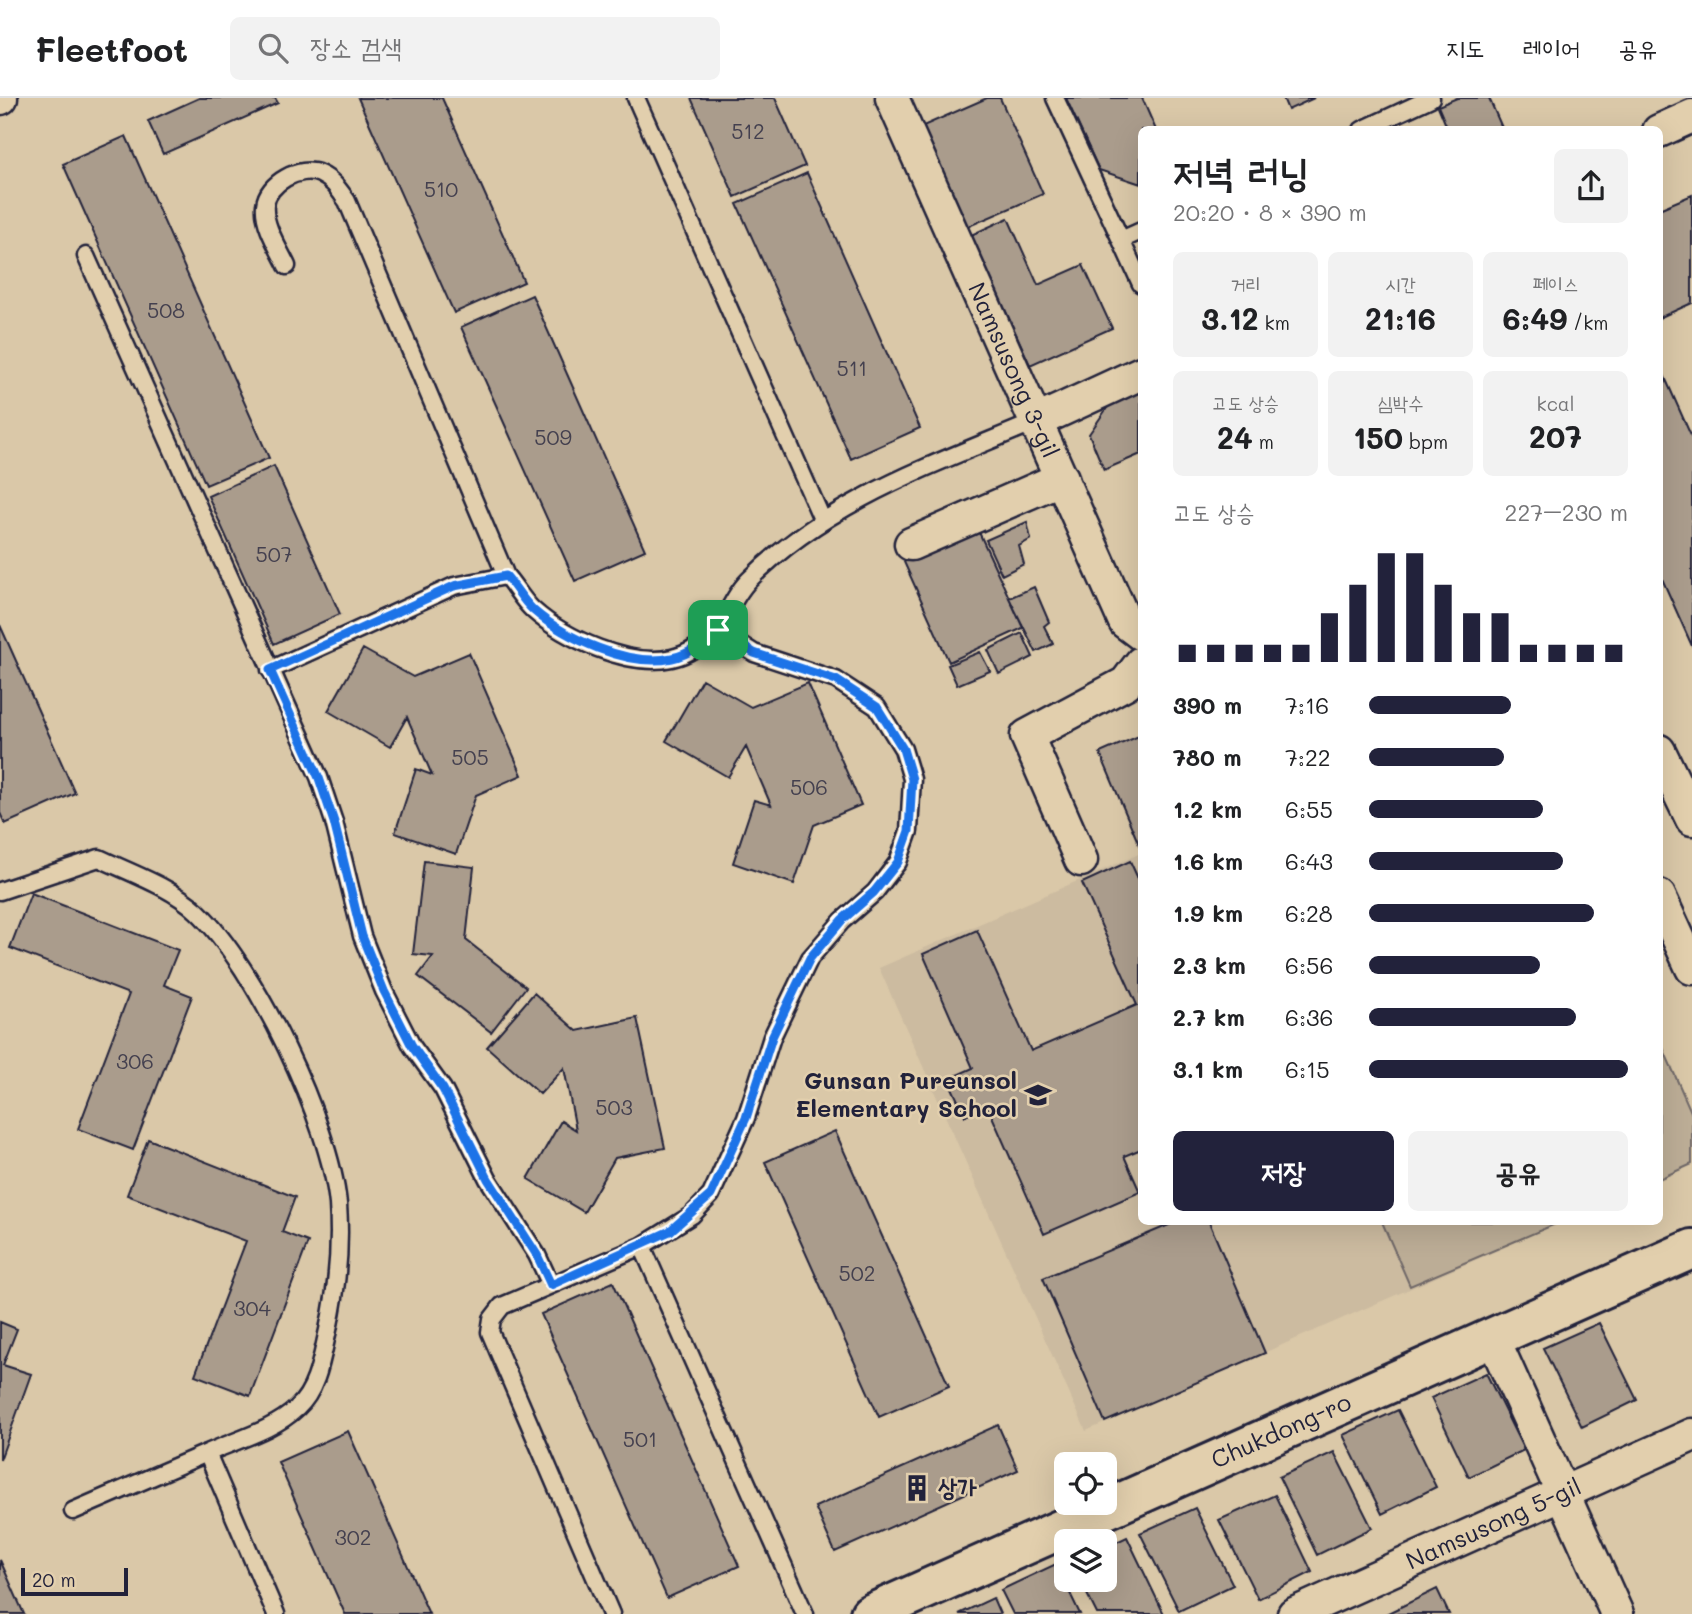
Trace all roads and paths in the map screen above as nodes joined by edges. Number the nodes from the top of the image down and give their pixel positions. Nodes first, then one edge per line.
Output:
1 (636, 98) edge
2 (892, 98) edge
3 (1055, 98) edge
4 (1431, 98) edge
5 (1692, 116) edge
6 (1371, 126) edge
7 (1663, 129) edge
8 (1138, 232) edge
9 (1121, 240) junction
10 (86, 256) dead end
11 (287, 266) dead end
12 (1138, 277) edge
13 (1138, 374) edge
14 (1037, 421) junction
15 (1062, 478) junction
16 (822, 519) junction
17 (911, 544) dead end
18 (506, 576) junction
19 (718, 630) junction
20 (1138, 632) edge
21 (1138, 667) edge
22 (270, 670) junction
23 (1663, 759) edge
24 (1692, 818) edge
25 (1082, 860) dead end
26 (0, 891) edge
27 (1663, 905) edge
28 (1692, 968) edge
29 (642, 1246) junction
30 (1692, 1249) edge
31 (551, 1285) junction
32 (1493, 1338) junction
33 (1692, 1435) edge
34 (207, 1453) junction
35 (1564, 1492) junction
36 (73, 1511) dead end
37 (276, 1614) edge
38 (611, 1614) edge
39 (806, 1614) edge
40 (870, 1614) edge
41 (1294, 1614) edge
42 (1617, 1614) edge

1 - 16 lane
2 - 14 street, Namsusong 3-gil
3 - 9 lane
4 - 6 lane
5 - 7 street
8 - 9 lane
9 - 12 lane
10 - 22 lane
11 - 18 lane
13 - 14 street
14 - 15 street, Namsusong 3-gil
14 - 16 lane
15 - 17 street
15 - 20 street, Namsusong 3-gil
16 - 19 lane
18 - 19 lane
18 - 22 lane
19 - 29 lane
21 - 25 street
22 - 31 lane
23 - 24 street
26 - 34 lane
27 - 28 street
29 - 31 lane
29 - 39 lane
30 - 32 street, Chukdong-ro
31 - 38 lane
32 - 35 street
32 - 40 street, Chukdong-ro
33 - 35 street, Namsusong 5-gil
34 - 36 lane
34 - 37 lane
35 - 41 street, Namsusong 5-gil
35 - 42 street

